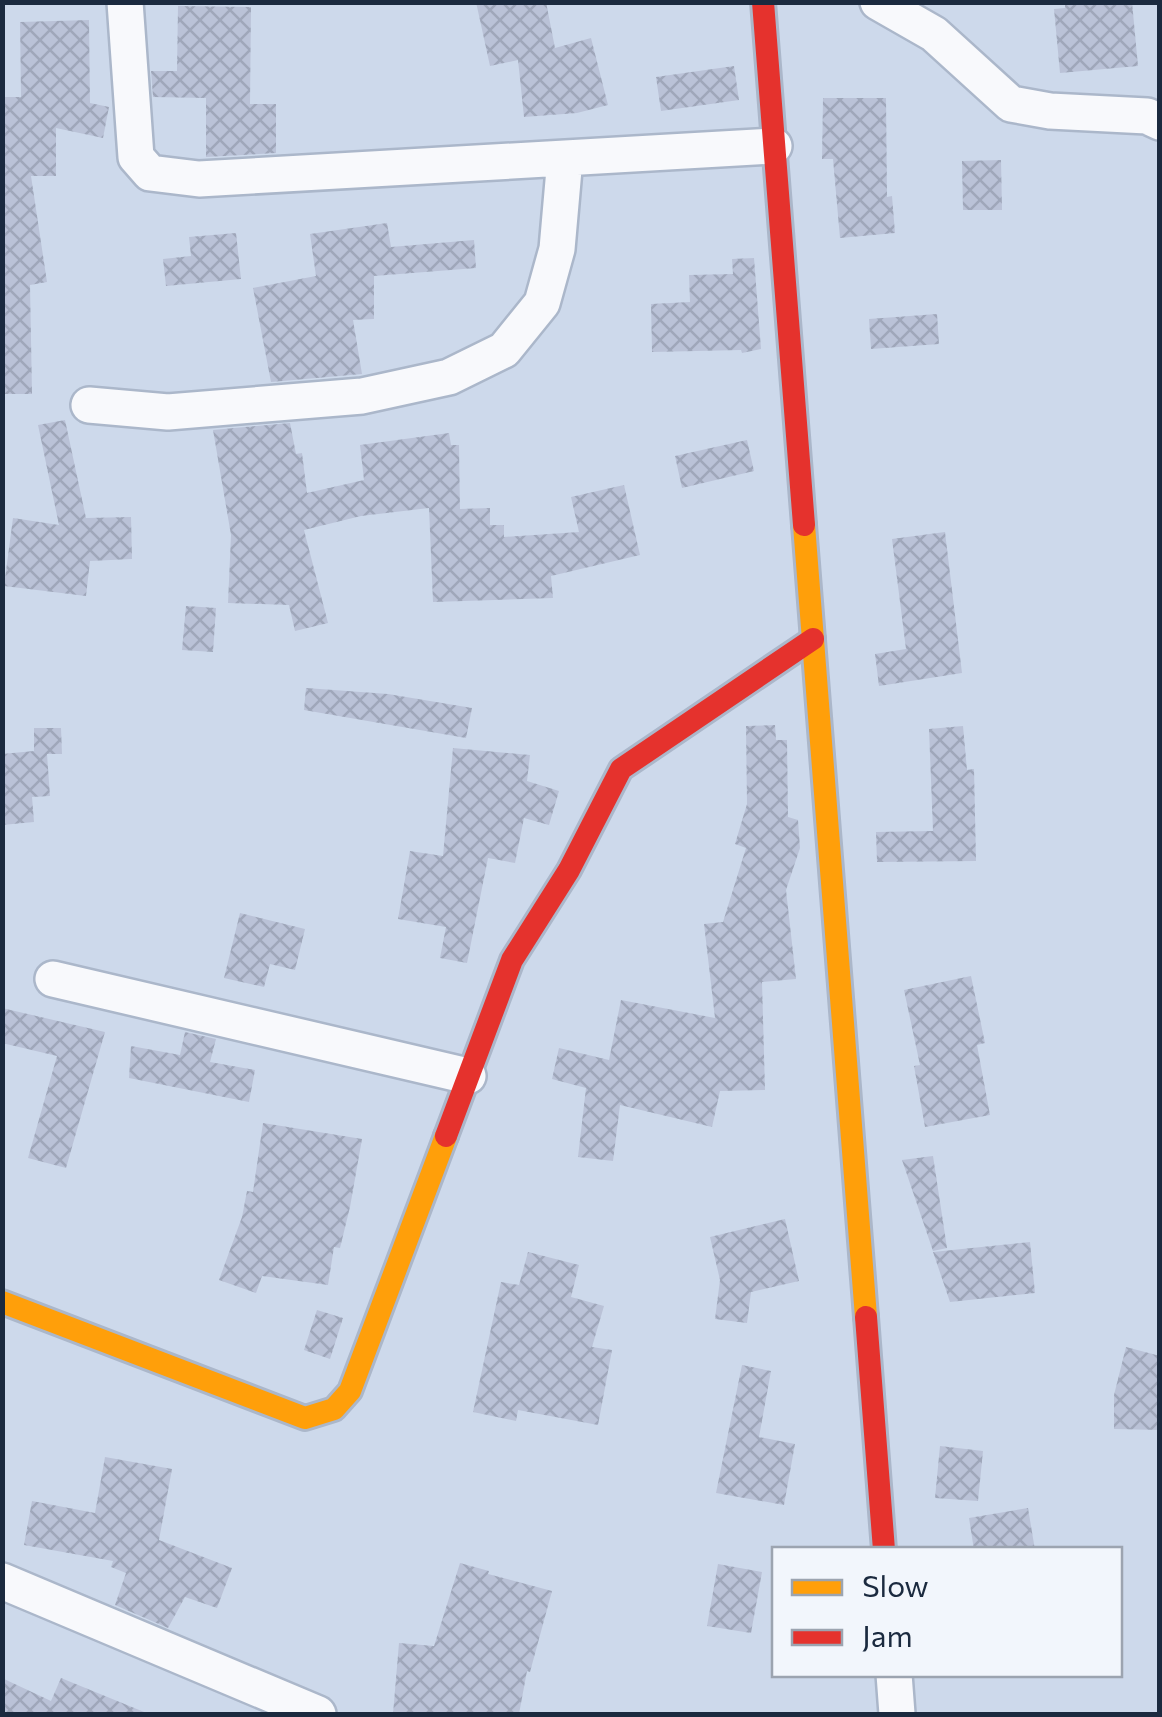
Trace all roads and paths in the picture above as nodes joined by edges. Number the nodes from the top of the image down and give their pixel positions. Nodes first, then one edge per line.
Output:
1 (124, 2) edge
2 (763, 2) edge
3 (892, 6) edge
4 (1160, 122) edge
5 (774, 146) junction
6 (565, 158) junction
7 (89, 405) dead end
8 (812, 638) junction
9 (54, 979) dead end
10 (468, 1076) junction
11 (2, 1302) edge
12 (884, 1547) edge
13 (2, 1581) edge
14 (894, 1677) edge
15 (318, 1714) edge
16 (897, 1714) edge

1 - 6 street
2 - 5 street
3 - 4 street
5 - 6 street
5 - 8 street
6 - 7 street
8 - 10 street
8 - 12 street
9 - 10 street
10 - 11 street
13 - 15 street
14 - 16 street

